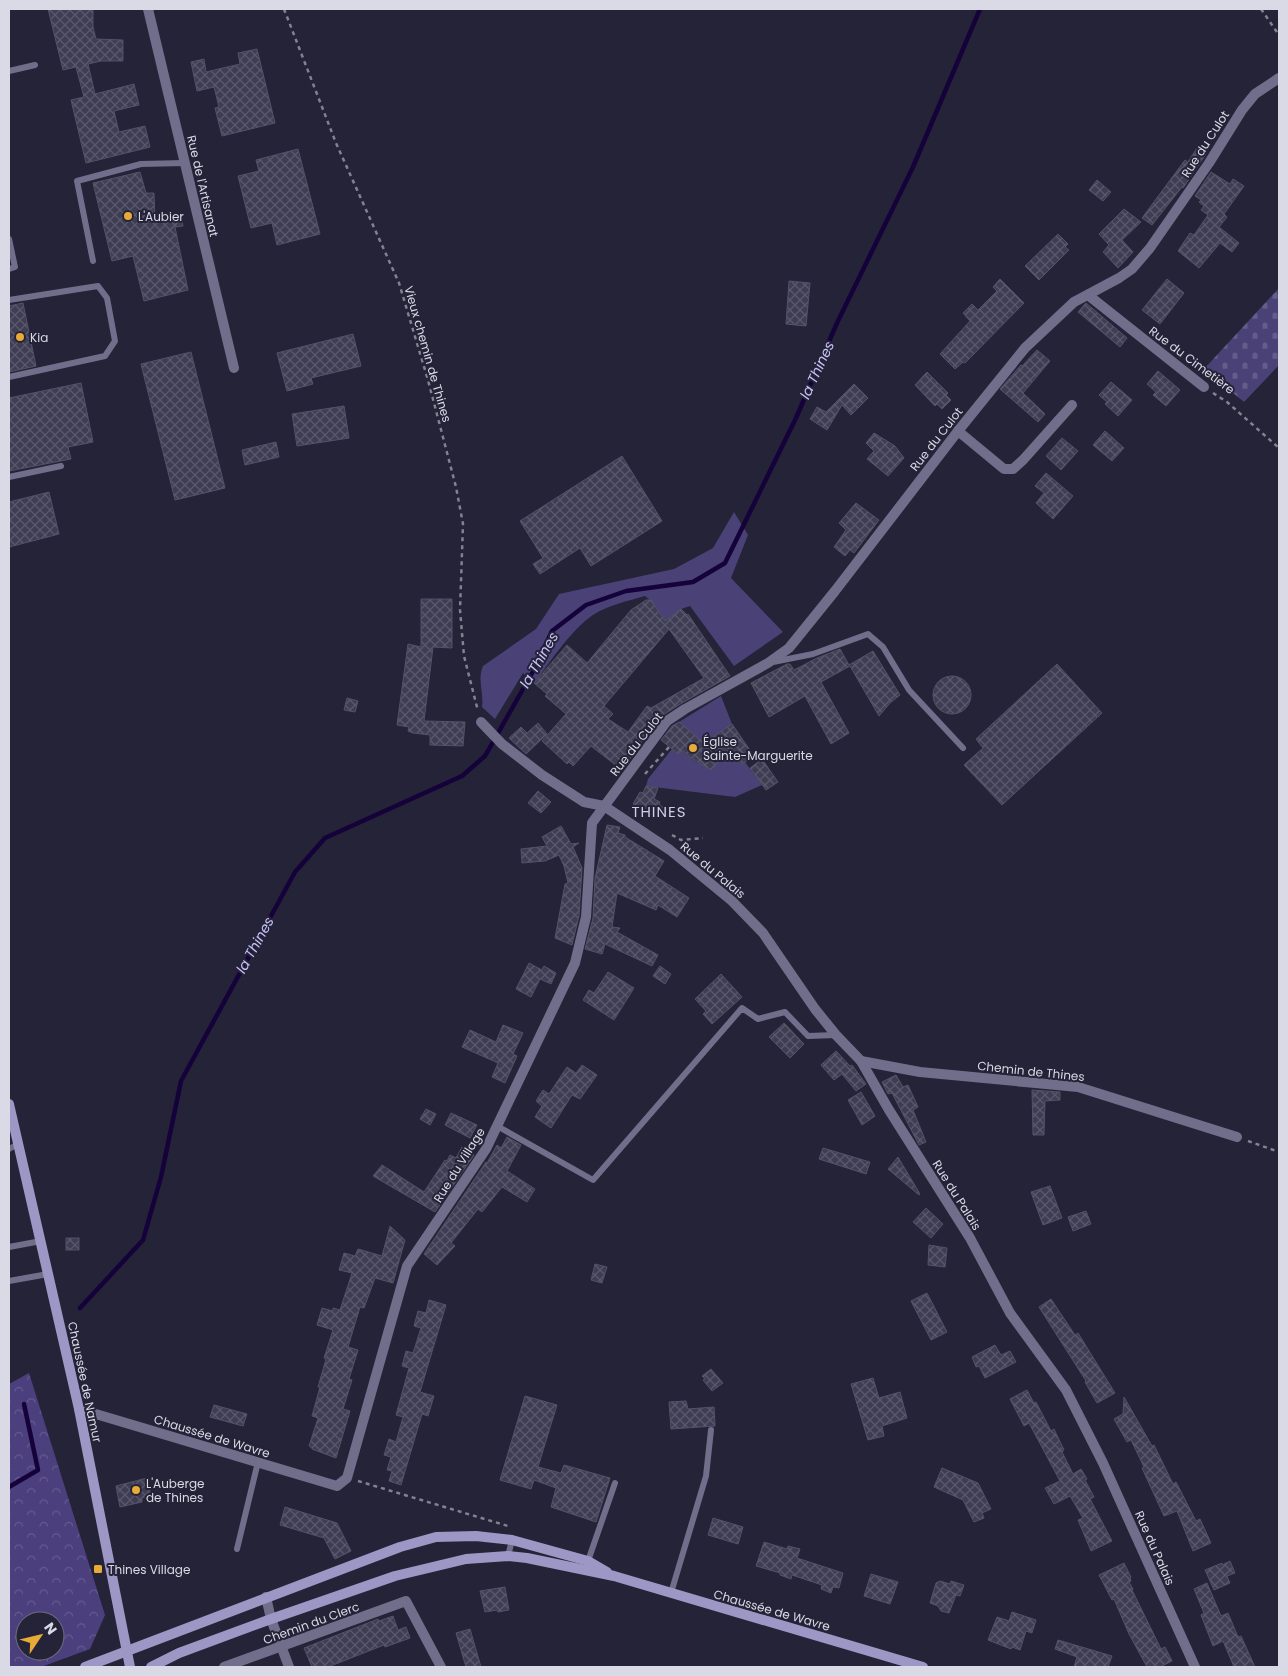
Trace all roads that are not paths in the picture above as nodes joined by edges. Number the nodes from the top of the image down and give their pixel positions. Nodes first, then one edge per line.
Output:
1 (148, 9) edge
2 (36, 65) dead end
3 (9, 70) edge
4 (1279, 78) edge
5 (185, 163) junction
6 (9, 239) edge
7 (93, 261) dead end
8 (9, 269) edge
9 (1088, 295) junction
10 (9, 300) edge
11 (234, 368) dead end
12 (9, 377) edge
13 (1204, 387) road end
14 (1072, 405) dead end
15 (958, 431) junction
16 (61, 466) dead end
17 (9, 476) edge
18 (768, 664) junction
19 (481, 722) road end
20 (963, 748) dead end
21 (584, 802) junction
22 (604, 806) junction
23 (592, 822) junction
24 (836, 1035) junction
25 (861, 1061) junction
26 (9, 1108) edge
27 (497, 1126) junction
28 (1237, 1137) road end
29 (14, 1146) edge
30 (41, 1241) junction
31 (9, 1247) edge
32 (48, 1274) junction
33 (9, 1281) edge
34 (79, 1409) junction
35 (711, 1430) dead end
36 (258, 1462) junction
37 (615, 1483) dead end
38 (337, 1486) joint
39 (512, 1540) junction
40 (237, 1549) dead end
41 (508, 1556) junction
42 (588, 1561) junction
43 (614, 1576) junction
44 (671, 1593) junction
45 (266, 1598) junction
46 (270, 1619) junction
47 (282, 1647) junction
48 (127, 1651) junction
49 (85, 1667) edge
50 (130, 1667) edge
51 (151, 1667) edge
52 (224, 1667) edge
53 (289, 1667) edge
54 (441, 1667) edge
55 (923, 1667) edge
56 (1195, 1667) edge

1 - 5 street, Rue de l'Artisanat
2 - 3 lane
4 - 9 street, Rue du Culot
5 - 7 lane
5 - 11 street, Rue de l'Artisanat
6 - 8 lane
9 - 13 street, Rue du Cimetière
9 - 15 street, Rue du Culot
10 - 12 lane
14 - 15 street
15 - 18 street, Rue du Culot
16 - 17 lane
18 - 20 lane
18 - 22 street, Rue du Culot
19 - 21 street
21 - 22 street
21 - 23 street, Rue du Village
22 - 23 street
22 - 24 street, Rue du Palais
23 - 27 street, Rue du Village
24 - 25 street, Rue du Palais
24 - 27 lane
25 - 28 street, Chemin de Thines
25 - 56 street, Rue du Palais
26 - 29 main road, Chaussée de Namur
27 - 38 street, Rue du Village
29 - 30 main road, Chaussée de Namur
30 - 31 lane
30 - 32 main road, Chaussée de Namur
32 - 33 lane
32 - 34 main road, Chaussée de Namur
34 - 36 street, Chaussée de Wavre
34 - 48 main road, Chaussée de Namur
35 - 44 lane
36 - 38 street, Chaussée de Wavre
36 - 40 lane
37 - 42 lane
39 - 41 lane
39 - 42 main road
39 - 45 main road
41 - 43 main road
41 - 46 main road
42 - 43 main road
43 - 44 main road, Chaussée de Wavre
44 - 55 main road, Chaussée de Wavre
45 - 46 street
45 - 48 main road
46 - 47 street
46 - 51 main road
47 - 52 street, Chemin du Clerc
47 - 53 street
47 - 54 street, Chemin du Clerc
48 - 49 main road
48 - 50 main road, Chaussée de Namur

